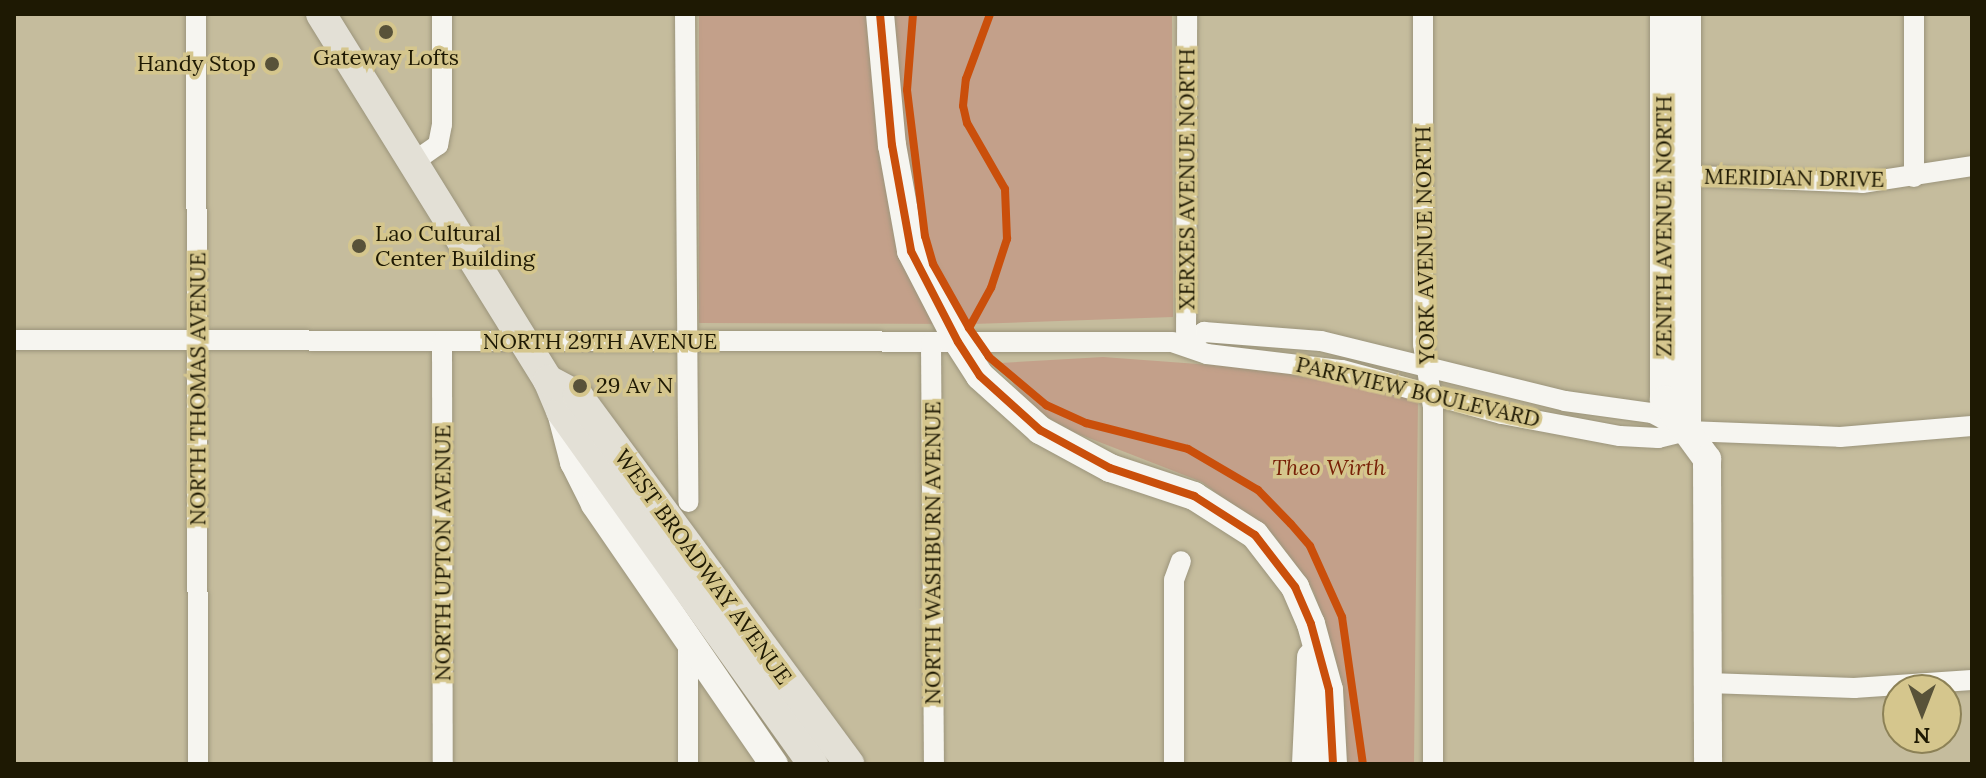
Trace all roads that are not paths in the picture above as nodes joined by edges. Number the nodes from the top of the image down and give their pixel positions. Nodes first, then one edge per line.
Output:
1 (196, 14) edge
2 (321, 14) edge
3 (442, 14) edge
4 (685, 14) edge
5 (880, 14) edge
6 (1187, 14) edge
7 (1423, 14) edge
8 (1664, 14) edge
9 (1687, 14) edge
10 (1914, 14) edge
11 (412, 163) junction
12 (1972, 166) edge
13 (1675, 175) junction
14 (1914, 177) junction
15 (14, 340) edge
16 (198, 340) junction
17 (687, 341) junction
18 (442, 342) junction
19 (523, 342) junction
20 (944, 343) junction
21 (1186, 344) junction
22 (1426, 365) junction
23 (548, 380) junction
24 (1431, 391) junction
25 (561, 411) junction
26 (1972, 426) edge
27 (1687, 431) junction
28 (688, 502) dead end
29 (1181, 561) dead end
30 (1311, 624) junction
31 (688, 639) junction
32 (1972, 680) edge
33 (1708, 683) junction
34 (198, 764) edge
35 (443, 764) edge
36 (688, 764) edge
37 (774, 764) edge
38 (813, 764) edge
39 (849, 764) edge
40 (934, 764) edge
41 (1174, 764) edge
42 (1306, 764) edge
43 (1333, 764) edge
44 (1433, 764) edge
45 (1708, 764) edge

1 - 16 street, NORTH THOMAS AVENUE
2 - 11 main road, WEST BROADWAY AVENUE
3 - 11 street
4 - 17 street
5 - 20 street
6 - 21 street, XERXES AVENUE NORTH
7 - 22 street, YORK AVENUE NORTH
8 - 13 street, ZENITH AVENUE NORTH
9 - 13 street, ZENITH AVENUE NORTH
10 - 14 street
11 - 19 main road, WEST BROADWAY AVENUE
12 - 14 street, MERIDIAN DRIVE
13 - 14 street, MERIDIAN DRIVE
13 - 27 street, ZENITH AVENUE NORTH
15 - 16 street, NORTH 29TH AVENUE
16 - 18 street, NORTH 29TH AVENUE
16 - 34 street, NORTH THOMAS AVENUE
17 - 19 street, NORTH 29TH AVENUE
17 - 20 street, NORTH 29TH AVENUE
17 - 28 street
18 - 19 street, NORTH 29TH AVENUE
18 - 35 street, NORTH UPTON AVENUE
19 - 23 main road, WEST BROADWAY AVENUE
20 - 21 street, NORTH 29TH AVENUE
20 - 30 street
20 - 40 street, NORTH WASHBURN AVENUE
21 - 22 street, PARKVIEW BOULEVARD
21 - 24 street, PARKVIEW BOULEVARD
22 - 24 street, YORK AVENUE NORTH
22 - 27 street, PARKVIEW BOULEVARD
23 - 25 main road, WEST BROADWAY AVENUE
23 - 39 main road, WEST BROADWAY AVENUE
24 - 27 street, PARKVIEW BOULEVARD
24 - 44 street, YORK AVENUE NORTH
25 - 31 street, WEST BROADWAY AVENUE
25 - 38 main road, WEST BROADWAY AVENUE
26 - 27 street, PARKVIEW BOULEVARD
27 - 33 street
29 - 41 street
30 - 42 street
30 - 43 street
31 - 36 street
31 - 37 street, WEST BROADWAY AVENUE
32 - 33 street
33 - 45 street

